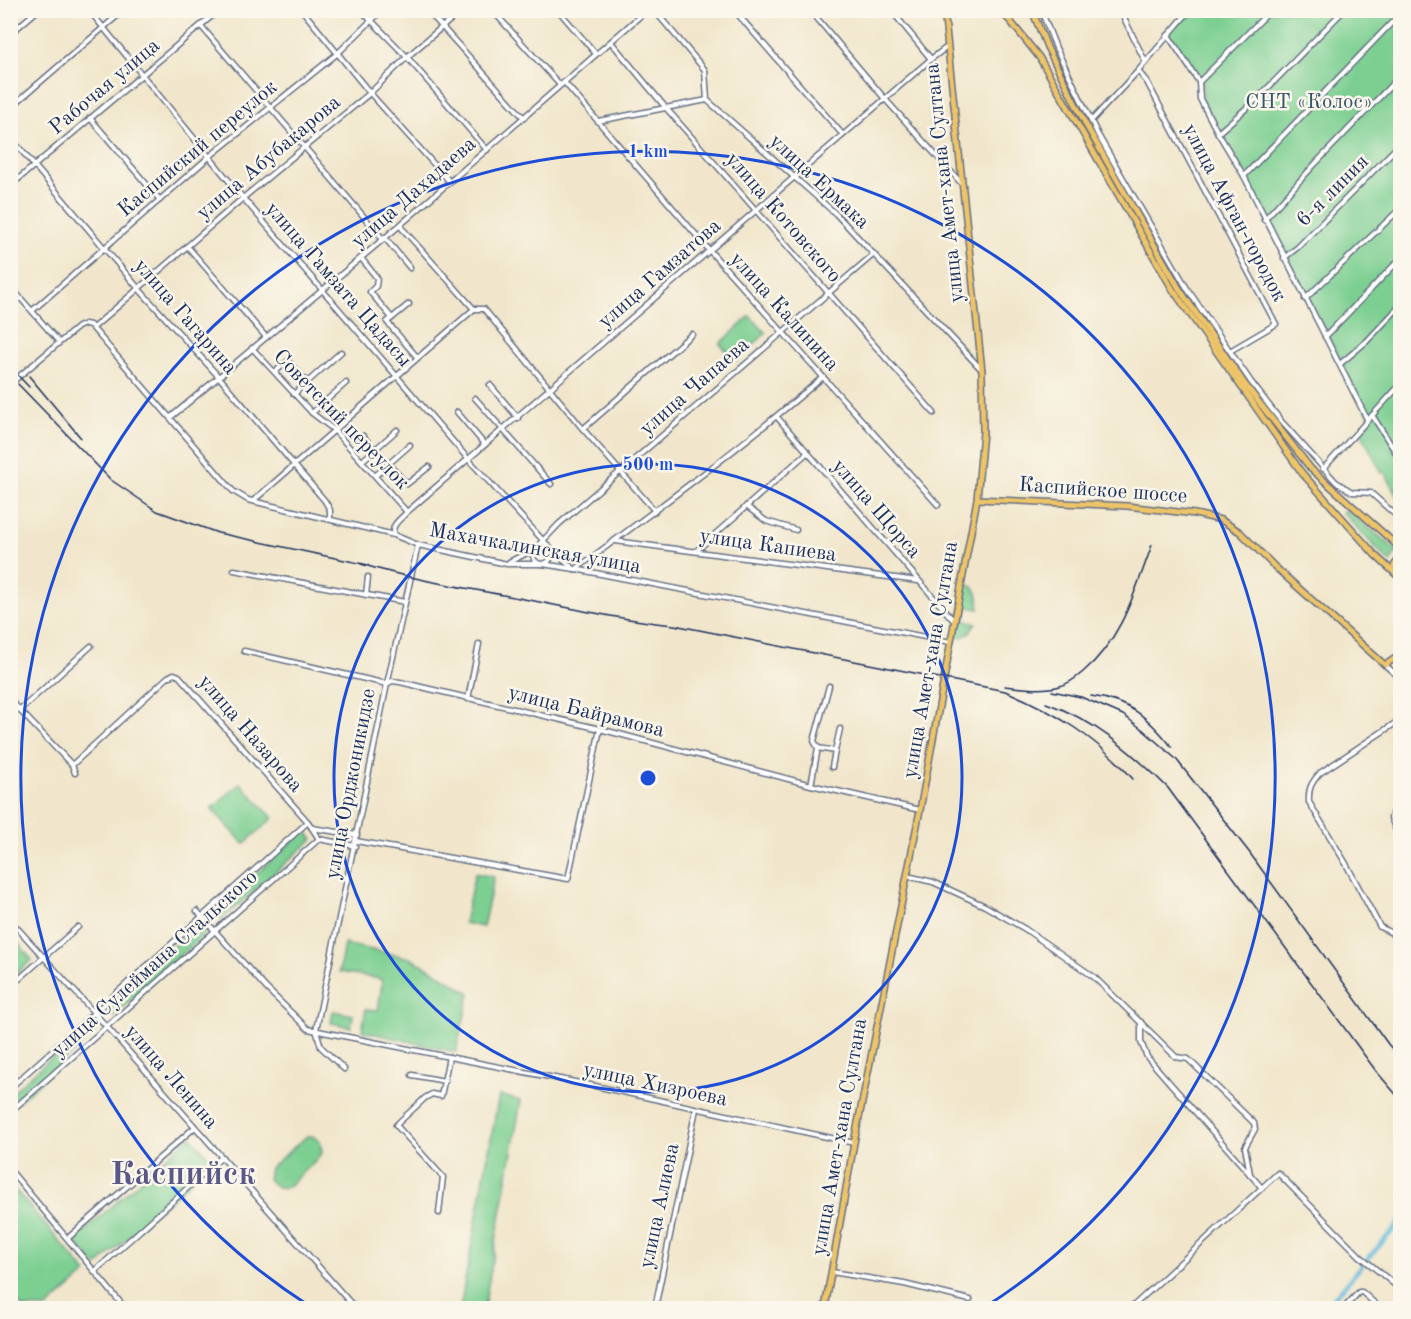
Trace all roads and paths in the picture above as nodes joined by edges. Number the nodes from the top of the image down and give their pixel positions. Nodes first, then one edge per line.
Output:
1 (38, 10) edge
2 (89, 10) edge
3 (124, 10) edge
4 (219, 10) edge
5 (302, 10) edge
6 (361, 10) edge
7 (382, 10) edge
8 (427, 10) edge
9 (462, 10) edge
10 (492, 10) edge
11 (558, 10) edge
12 (647, 10) edge
13 (654, 10) edge
14 (734, 10) edge
15 (810, 10) edge
16 (891, 10) edge
17 (944, 10) edge
18 (999, 10) edge
19 (1032, 10) edge
20 (1041, 10) edge
21 (1120, 10) edge
22 (1181, 10) edge
23 (1190, 10) edge
24 (1271, 10) edge
25 (1344, 10) edge
26 (1401, 14) edge
27 (1185, 16) junction
28 (370, 21) junction
29 (201, 26) junction
30 (442, 27) junction
31 (104, 28) junction
32 (10, 34) edge
33 (1168, 35) junction
34 (611, 42) junction
35 (947, 47) junction
36 (338, 53) junction
37 (596, 54) junction
38 (407, 57) junction
39 (931, 58) junction
40 (1145, 61) junction
41 (1138, 71) junction
42 (143, 76) junction
43 (1401, 76) edge
44 (1199, 82) junction
45 (562, 84) junction
46 (370, 93) junction
47 (885, 99) junction
48 (707, 100) junction
49 (10, 108) edge
50 (270, 108) junction
51 (666, 108) junction
52 (90, 118) junction
53 (524, 118) junction
54 (598, 121) junction
55 (1091, 121) junction
56 (1218, 133) junction
57 (843, 135) junction
58 (10, 137) edge
59 (1401, 144) edge
60 (304, 147) junction
61 (488, 150) junction
62 (209, 158) junction
63 (36, 165) junction
64 (1244, 176) junction
65 (794, 178) junction
66 (450, 182) junction
67 (10, 186) edge
68 (963, 186) junction
69 (243, 198) junction
70 (160, 200) junction
71 (1401, 209) edge
72 (756, 211) junction
73 (1264, 220) junction
74 (399, 226) junction
75 (384, 238) junction
76 (188, 246) junction
77 (105, 247) junction
78 (710, 251) junction
79 (874, 254) junction
80 (361, 258) junction
81 (1284, 258) junction
82 (1401, 259) edge
83 (410, 268) dead end
84 (10, 286) edge
85 (139, 289) junction
86 (324, 290) junction
87 (828, 292) junction
88 (1305, 299) junction
89 (409, 304) dead end
90 (1401, 306) edge
91 (474, 309) junction
92 (33, 310) junction
93 (392, 318) junction
94 (93, 327) junction
95 (782, 332) junction
96 (692, 334) dead end
97 (266, 337) junction
98 (1325, 337) junction
99 (59, 342) junction
100 (252, 348) junction
101 (1230, 351) junction
102 (341, 352) dead end
103 (417, 357) junction
104 (1340, 363) junction
105 (982, 370) junction
106 (275, 372) junction
107 (397, 375) junction
108 (219, 377) junction
109 (823, 377) junction
110 (307, 382) junction
111 (346, 383) dead end
112 (10, 384) edge
113 (490, 385) dead end
114 (1401, 385) edge
115 (550, 390) junction
116 (294, 394) junction
117 (475, 398) dead end
118 (457, 412) dead end
119 (312, 413) junction
120 (934, 413) dead end
121 (1372, 415) junction
122 (171, 417) junction
123 (777, 417) junction
124 (518, 418) junction
125 (1367, 419) junction
126 (583, 429) junction
127 (334, 430) junction
128 (397, 430) dead end
129 (502, 431) junction
130 (363, 436) dead end
131 (410, 446) dead end
132 (485, 446) junction
133 (374, 449) junction
134 (808, 452) junction
135 (1401, 459) edge
136 (470, 460) junction
137 (362, 461) junction
138 (294, 465) junction
139 (389, 465) junction
140 (429, 467) dead end
141 (1323, 469) junction
142 (620, 472) junction
143 (376, 475) junction
144 (550, 484) dead end
145 (977, 500) junction
146 (253, 501) junction
147 (938, 505) dead end
148 (746, 506) junction
149 (655, 511) junction
150 (407, 512) junction
151 (330, 519) junction
152 (1401, 519) edge
153 (796, 530) dead end
154 (394, 535) junction
155 (543, 540) junction
156 (614, 540) junction
157 (418, 545) junction
158 (1401, 548) edge
159 (535, 549) junction
160 (550, 549) junction
161 (696, 551) junction
162 (1401, 557) edge
163 (507, 564) junction
164 (542, 564) junction
165 (575, 569) junction
166 (234, 570) dead end
167 (1395, 573) junction
168 (368, 577) dead end
169 (1401, 578) edge
170 (918, 581) junction
171 (366, 595) junction
172 (405, 603) junction
173 (954, 621) junction
174 (951, 643) junction
175 (479, 644) dead end
176 (91, 646) dead end
177 (244, 651) dead end
178 (1401, 655) edge
179 (1385, 665) junction
180 (1401, 678) edge
181 (387, 684) junction
182 (829, 686) dead end
183 (468, 699) junction
184 (10, 700) edge
185 (12, 706) edge
186 (20, 710) junction
187 (1401, 720) edge
188 (600, 729) junction
189 (840, 729) dead end
190 (818, 748) junction
191 (835, 751) junction
192 (72, 765) junction
193 (832, 767) dead end
194 (75, 773) dead end
195 (811, 785) junction
196 (1401, 788) edge
197 (920, 810) junction
198 (308, 822) junction
199 (312, 828) junction
200 (357, 836) junction
201 (319, 839) junction
202 (1401, 840) edge
203 (355, 844) junction
204 (906, 876) junction
205 (197, 911) dead end
206 (202, 917) junction
207 (10, 920) edge
208 (78, 927) dead end
209 (214, 931) junction
210 (1400, 950) edge
211 (43, 957) junction
212 (10, 987) edge
213 (94, 1013) junction
214 (1141, 1021) junction
215 (107, 1027) junction
216 (316, 1030) junction
217 (449, 1057) junction
218 (344, 1069) dead end
219 (412, 1075) dead end
220 (445, 1082) junction
221 (10, 1088) edge
222 (696, 1109) junction
223 (10, 1112) edge
224 (195, 1127) junction
225 (854, 1143) junction
226 (222, 1157) junction
227 (10, 1170) edge
228 (1250, 1173) junction
229 (1263, 1188) junction
230 (439, 1213) dead end
231 (68, 1238) junction
232 (95, 1271) junction
233 (832, 1272) junction
234 (1401, 1289) edge
235 (970, 1300) dead end
236 (125, 1308) edge
237 (355, 1308) edge
238 (655, 1308) edge
239 (825, 1308) edge
240 (1131, 1308) edge
241 (1344, 1308) edge
242 (1380, 1308) edge

1 - 32 street
2 - 31 street, улица Гамзата Цадасы
3 - 31 street
4 - 29 street, Рабочая улица
5 - 36 street
6 - 28 street
7 - 28 street, Каспийский переулок
8 - 30 street
9 - 30 street, улица Абубакарова
10 - 45 street, улица Калинина
11 - 37 street
12 - 34 street, улица Дахадаева
13 - 48 street
14 - 57 street
15 - 47 street
16 - 39 street
17 - 35 main road, улица Амет-хана Султана
18 - 167 main road
19 - 158 main road
20 - 55 street
21 - 40 street
22 - 27 street
23 - 27 street
24 - 44 street
25 - 56 street
26 - 64 street
27 - 33 street
28 - 36 street, Каспийский переулок
28 - 38 street
29 - 42 street, Рабочая улица
29 - 50 street
30 - 38 street, улица Абубакарова
30 - 53 street
31 - 42 street, улица Гамзата Цадасы
31 - 49 street
33 - 40 street
33 - 44 street
34 - 37 street, улица Дахадаева
34 - 51 street, улица Котовского
35 - 39 street, улица Гамзатова
35 - 68 main road, улица Амет-хана Султана
36 - 46 street
36 - 50 street, Каспийский переулок
37 - 45 street, улица Дахадаева
38 - 46 street, улица Абубакарова
38 - 61 street
39 - 47 street, улица Гамзатова
40 - 41 street
41 - 55 street
41 - 101 street, улица Афган-городок
42 - 52 street, Рабочая улица
42 - 62 street, улица Гамзата Цадасы
43 - 73 street
44 - 56 street
45 - 53 street, улица Дахадаева
45 - 54 street, улица Калинина
46 - 60 street, улица Абубакарова
46 - 66 street
47 - 57 street, улица Гамзатова
47 - 68 street
48 - 51 street
48 - 65 street, улица Ермака
50 - 60 street
50 - 62 street, Каспийский переулок
51 - 54 street
51 - 72 street, улица Котовского
52 - 63 street, Рабочая улица
52 - 70 street
53 - 61 street, улица Дахадаева
54 - 78 street, улица Калинина
55 - 101 street
56 - 64 street
57 - 65 street, улица Гамзатова
58 - 63 street, улица Гагарина
59 - 81 street, 6-я линия
60 - 69 street, улица Абубакарова
60 - 75 street
61 - 66 street, улица Дахадаева
62 - 69 street, улица Гамзата Цадасы
62 - 70 street, Каспийский переулок
63 - 67 street, Рабочая улица
63 - 77 street, улица Гагарина
64 - 73 street
65 - 72 street, улица Гамзатова
65 - 79 street, улица Ермака
66 - 74 street, улица Дахадаева
68 - 105 main road, улица Амет-хана Султана
69 - 76 street, улица Абубакарова
69 - 86 street, улица Гамзата Цадасы
70 - 77 street, Каспийский переулок
71 - 88 street
72 - 78 street, улица Гамзатова
72 - 87 street, улица Котовского
73 - 81 street
74 - 75 street, улица Дахадаева
74 - 91 street
75 - 80 street, улица Дахадаева
75 - 83 street
76 - 85 street, улица Абубакарова
76 - 97 street
77 - 85 street, улица Гагарина
77 - 92 street, Каспийский переулок
78 - 95 street, улица Калинина
78 - 115 street, улица Гамзатова
79 - 87 street, улица Чапаева
79 - 105 street, улица Ермака
80 - 86 street, улица Дахадаева
80 - 93 street
81 - 88 street
82 - 98 street
84 - 92 street
85 - 94 street, улица Абубакарова
85 - 108 street, улица Гагарина
86 - 97 street, улица Дахадаева
86 - 107 street, улица Гамзата Цадасы
87 - 95 street, улица Чапаева
87 - 120 street, улица Котовского
88 - 98 street
89 - 93 street
90 - 104 street
91 - 103 street
91 - 115 street
92 - 99 street
93 - 103 street
94 - 99 street, Махачкалинская улица
94 - 122 street, Махачкалинская улица
95 - 109 street, улица Калинина
95 - 142 street, улица Чапаева
96 - 126 street
97 - 100 street, улица Дахадаева
98 - 104 street
99 - 112 street
100 - 106 street, Советский переулок
100 - 108 street, улица Дахадаева
101 - 141 street
102 - 110 street
103 - 107 street
104 - 125 street
105 - 145 main road, улица Амет-хана Султана
106 - 110 street
106 - 116 street, Советский переулок
107 - 127 street
107 - 136 street, улица Гамзата Цадасы
108 - 122 street, улица Дахадаева
108 - 138 street, улица Гагарина
109 - 123 street
109 - 147 street, улица Калинина
110 - 116 street
111 - 119 street
113 - 124 street
114 - 121 street
115 - 124 street, улица Гамзатова
115 - 126 street
116 - 119 street, Советский переулок
117 - 129 street
118 - 132 street
119 - 127 street, Советский переулок
121 - 125 street
121 - 135 street
122 - 146 street, Махачкалинская улица
123 - 134 street, улица Щорса
123 - 149 street
124 - 129 street, улица Гамзатова
125 - 141 street
126 - 142 street
127 - 137 street, Советский переулок
127 - 138 street
128 - 133 street
129 - 132 street, улица Гамзатова
129 - 144 street
130 - 133 street
131 - 139 street
132 - 136 street, улица Гамзатова
133 - 137 street
134 - 148 street
134 - 170 street, улица Щорса
136 - 150 street, улица Гамзатова
136 - 155 street, улица Гамзата Цадасы
137 - 143 street, Советский переулок
138 - 146 street
138 - 151 street, улица Гагарина
139 - 140 street
139 - 143 street
141 - 152 street
142 - 149 street
142 - 155 street, улица Чапаева
143 - 150 street, Советский переулок
145 - 173 main road, улица Амет-хана Султана
145 - 179 main road, Каспийское шоссе
146 - 151 street, Махачкалинская улица
148 - 153 street
148 - 161 street
149 - 156 street
150 - 154 street, улица Гамзатова
151 - 154 street, Махачкалинская улица
154 - 157 street, Махачкалинская улица
155 - 159 street, улица Чапаева
155 - 160 street, улица Гамзата Цадасы
156 - 161 street, улица Капиева
156 - 165 street
157 - 163 street, Махачкалинская улица
157 - 172 street, улица Орджоникидзе
159 - 160 street
159 - 163 street, улица Чапаева
159 - 164 street
160 - 164 street
160 - 165 street, улица Гамзата Цадасы
161 - 170 street, улица Капиева
162 - 167 main road
163 - 164 street, Махачкалинская улица
164 - 165 street, Махачкалинская улица
165 - 174 street, Махачкалинская улица
166 - 171 street
167 - 169 main road
168 - 171 street
170 - 173 street, улица Щорса
171 - 172 street
172 - 181 street, улица Орджоникидзе
173 - 174 main road, улица Амет-хана Султана
174 - 197 main road, улица Амет-хана Султана
175 - 183 street
176 - 186 street
177 - 181 street, улица Байрамова
178 - 179 main road
179 - 180 street
181 - 183 street, улица Байрамова
181 - 200 street, улица Орджоникидзе
182 - 190 street
183 - 188 street, улица Байрамова
184 - 185 street
185 - 186 street
186 - 192 street
187 - 210 street
188 - 195 street, улица Байрамова
188 - 203 street
189 - 191 street
190 - 191 street
190 - 195 street
191 - 193 street
192 - 194 street
192 - 198 street, улица Назарова
195 - 197 street, улица Байрамова
196 - 202 street
197 - 204 main road, улица Амет-хана Султана
198 - 199 street, улица Назарова
198 - 206 street, улица Сулеймана Стальского
199 - 200 street
199 - 201 street, улица Назарова
200 - 203 street, улица Орджоникидзе
201 - 203 street
201 - 209 street, улица Сулеймана Стальского
203 - 216 street, улица Орджоникидзе
204 - 214 street
204 - 225 main road, улица Амет-хана Султана
205 - 206 street, улица Хизроева
206 - 209 street, улица Хизроева
206 - 213 street, улица Сулеймана Стальского
207 - 211 street, улица Ленина
208 - 211 street
209 - 215 street, улица Сулеймана Стальского
209 - 216 street, улица Хизроева
211 - 212 street
211 - 213 street, улица Ленина
213 - 215 street, улица Ленина
213 - 221 street, улица Сулеймана Стальского
214 - 228 street
214 - 228 street
215 - 223 street, улица Сулеймана Стальского
215 - 224 street, улица Ленина
216 - 217 street, улица Хизроева
216 - 218 street
217 - 220 street
217 - 222 street, улица Хизроева
219 - 220 street
220 - 230 street
222 - 225 street, улица Хизроева
222 - 238 street, улица Алиева
224 - 226 street, улица Ленина
224 - 231 street
225 - 233 main road, улица Амет-хана Султана
226 - 232 street
226 - 237 street, улица Ленина
227 - 231 street
228 - 229 street
229 - 234 street
229 - 240 street
231 - 232 street
232 - 236 street
233 - 235 street
233 - 239 main road, улица Амет-хана Султана
241 - 242 street

